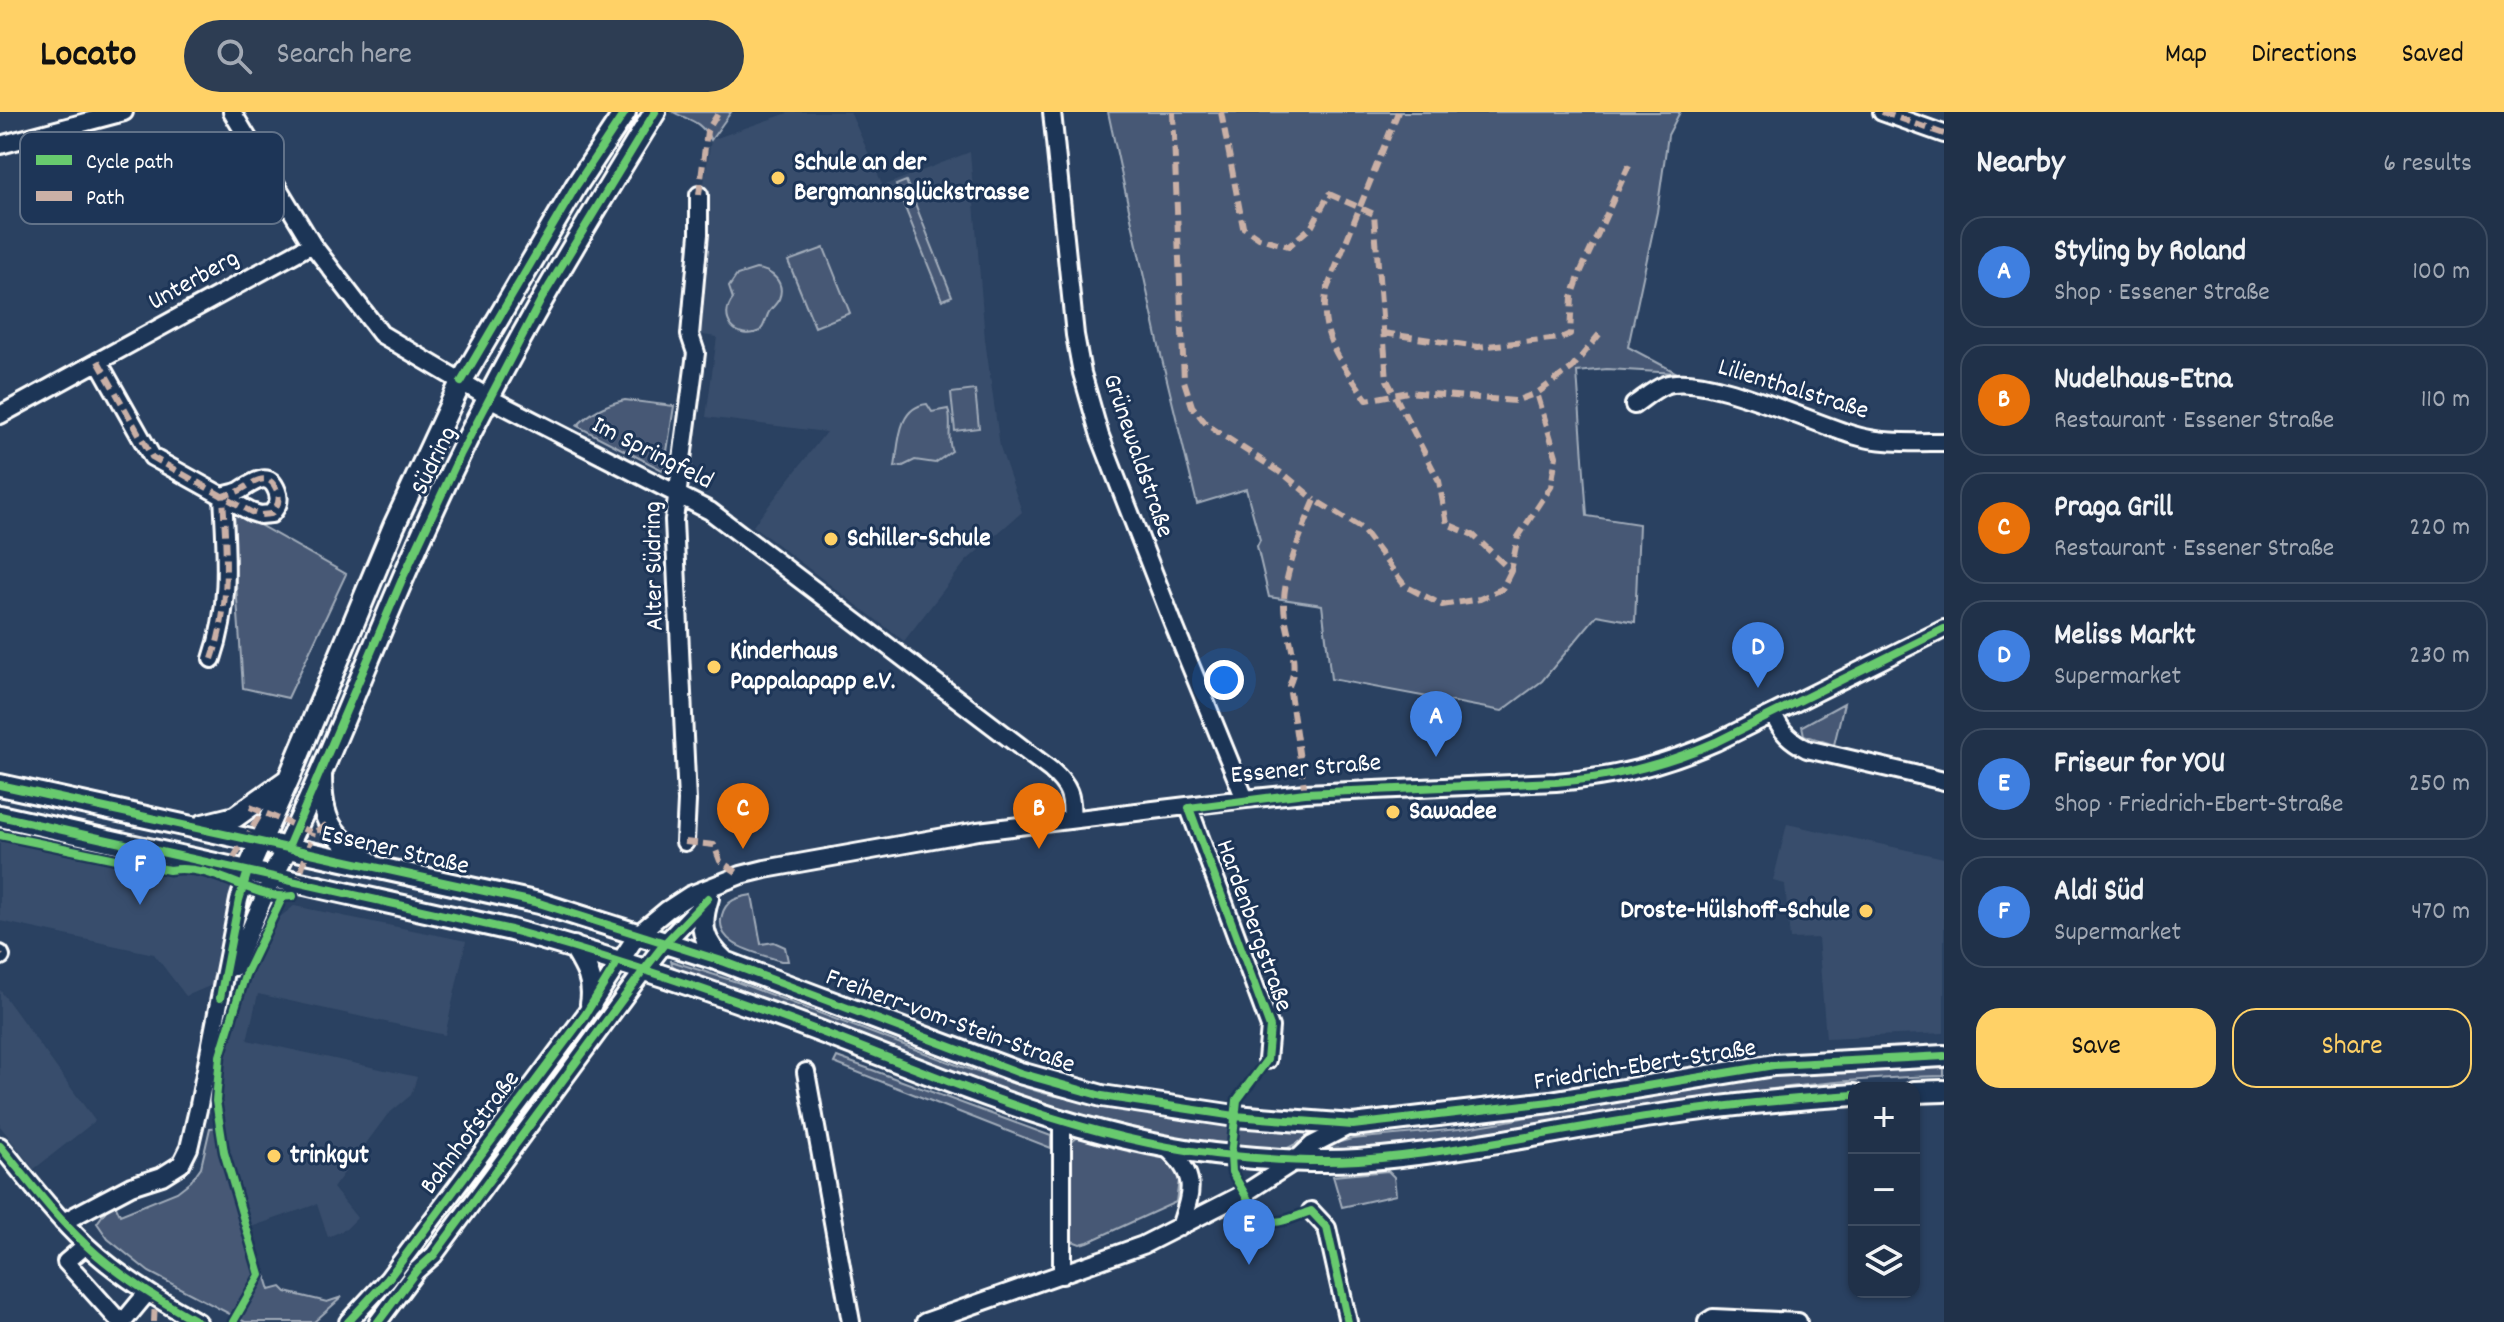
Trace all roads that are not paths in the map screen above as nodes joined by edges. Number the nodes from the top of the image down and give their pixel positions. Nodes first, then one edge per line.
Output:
1 (124, 112) edge
2 (232, 112) edge
3 (625, 112) edge
4 (655, 112) edge
5 (1052, 112) edge
6 (1882, 112) edge
7 (49, 132) edge
8 (244, 132) edge
9 (1944, 134) edge
10 (20, 140) edge
11 (0, 145) edge
12 (699, 195) dead end
13 (284, 198) edge
14 (312, 244) junction
15 (98, 361) junction
16 (461, 382) junction
17 (489, 398) junction
18 (1634, 405) dead end
19 (0, 415) edge
20 (1944, 442) edge
21 (677, 494) junction
22 (1944, 629) edge
23 (212, 659) dead end
24 (1774, 715) junction
25 (321, 769) junction
26 (289, 778) junction
27 (1944, 781) edge
28 (0, 785) edge
29 (1245, 799) junction
30 (1189, 808) junction
31 (0, 816) edge
32 (1071, 820) junction
33 (191, 826) junction
34 (260, 840) junction
35 (685, 842) dead end
36 (288, 847) junction
37 (376, 868) junction
38 (248, 870) junction
39 (741, 875) junction
40 (273, 876) junction
41 (708, 898) junction
42 (638, 934) junction
43 (665, 943) junction
44 (574, 947) junction
45 (725, 962) junction
46 (617, 964) junction
47 (644, 970) junction
48 (220, 998) junction
49 (591, 1004) junction
50 (1944, 1056) edge
51 (1267, 1060) dead end
52 (806, 1072) dead end
53 (1944, 1091) edge
54 (1920, 1092) edge
55 (1848, 1096) edge
56 (1256, 1118) joint
57 (1062, 1121) junction
58 (1353, 1125) junction
59 (0, 1146) edge
60 (1167, 1148) junction
61 (1295, 1161) junction
62 (1311, 1211) dead end
63 (63, 1222) junction
64 (1180, 1227) junction
65 (86, 1245) junction
66 (1062, 1275) junction
67 (147, 1293) junction
68 (121, 1322) edge
69 (198, 1322) edge
70 (348, 1322) edge
71 (378, 1322) edge
72 (851, 1322) edge
73 (925, 1322) edge
74 (1348, 1322) edge
75 (1707, 1322) edge
76 (1798, 1322) edge

1 - 7 street
2 - 8 street, Im Springfeld
3 - 16 main road, Südring
4 - 17 main road, Südring
5 - 29 street, Grünewaldstraße
6 - 9 street
10 - 11 street
12 - 21 street, Alter Südring
13 - 14 street, Im Springfeld
14 - 15 street, Unterberg
14 - 16 street, Im Springfeld
15 - 19 street, Unterberg
15 - 23 street
16 - 17 street, Im Springfeld
16 - 26 main road, Südring
17 - 21 street, Im Springfeld
17 - 25 main road, Südring
18 - 20 street, Lilienthalstraße
21 - 32 street, Im Springfeld
21 - 35 street, Alter Südring
22 - 24 street, Essener Straße
24 - 27 street
24 - 29 street, Essener Straße
25 - 36 main road, Südring
25 - 37 main road
26 - 33 main road
26 - 34 main road, Südring
28 - 33 main road, Essener Straße
29 - 30 street, Essener Straße
30 - 32 street, Essener Straße
30 - 51 street, Hardenbergstraße
31 - 38 main road, Essener Straße
32 - 39 street, Essener Straße
33 - 34 main road, Essener Straße
34 - 36 main road, Essener Straße
34 - 38 main road, Südring
36 - 37 main road, Essener Straße
36 - 40 main road, Südring
37 - 42 main road, Essener Straße
38 - 40 main road, Essener Straße
38 - 48 street
39 - 41 street, Essener Straße
39 - 42 street, Essener Straße
40 - 44 main road, Essener Straße
40 - 48 street
41 - 43 street, Bahnhofstraße
41 - 45 main road
42 - 43 main road, Freiherr-vom-Stein-Straße
42 - 46 street, Bahnhofstraße
43 - 45 main road, Freiherr-vom-Stein-Straße
43 - 47 street, Bahnhofstraße
44 - 46 main road, Essener Straße
44 - 49 main road
45 - 56 main road, Freiherr-vom-Stein-Straße
46 - 47 main road, Freiherr-vom-Stein-Straße
46 - 49 street, Bahnhofstraße
47 - 57 main road, Freiherr-vom-Stein-Straße
47 - 71 street, Bahnhofstraße
48 - 63 street
49 - 70 street, Bahnhofstraße
50 - 58 main road, Friedrich-Ebert-Straße
52 - 72 street
53 - 54 main road
55 - 61 main road, Friedrich-Ebert-Straße
56 - 58 main road, Friedrich-Ebert-Straße
57 - 60 main road, Freiherr-vom-Stein-Straße
57 - 66 street
58 - 61 street, Friedrich-Ebert-Straße
59 - 63 street
60 - 61 main road, Freiherr-vom-Stein-Straße
60 - 64 street
61 - 64 street, Friedrich-Ebert-Straße
62 - 74 street
63 - 65 street
64 - 66 street, Friedrich-Ebert-Straße
65 - 67 street
65 - 68 street
66 - 73 street, Friedrich-Ebert-Straße
67 - 68 street
67 - 69 street
75 - 76 street

